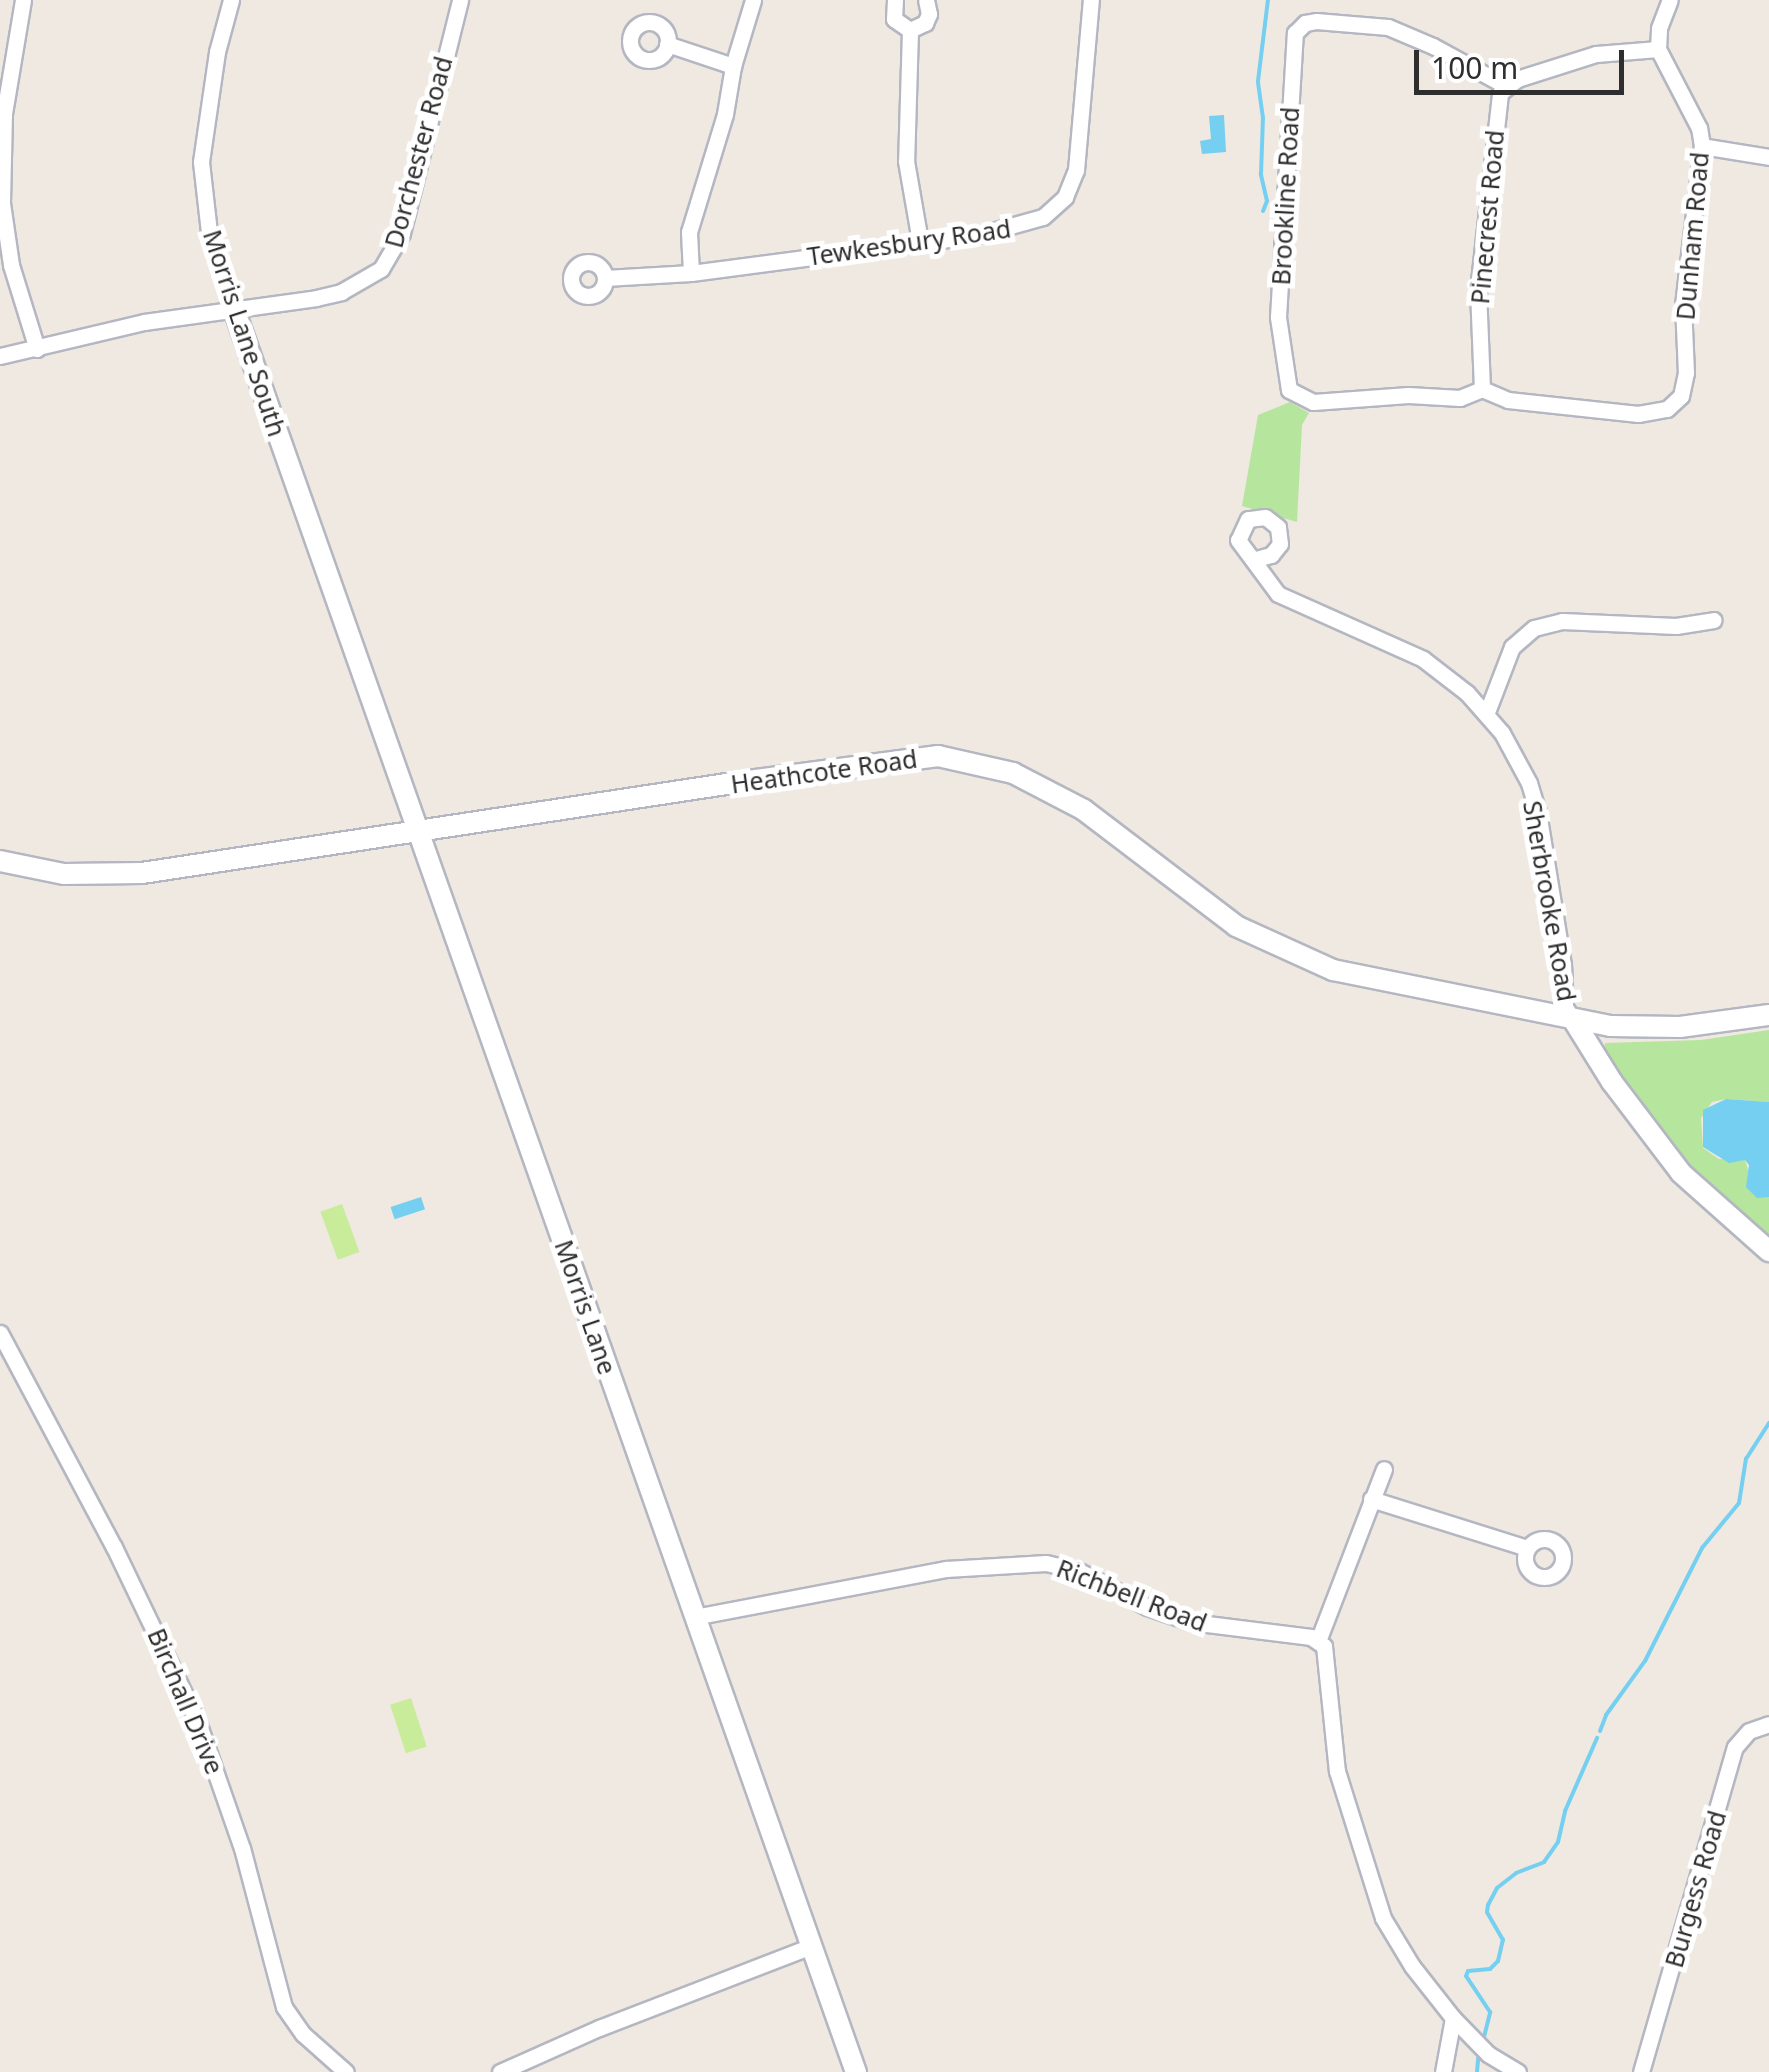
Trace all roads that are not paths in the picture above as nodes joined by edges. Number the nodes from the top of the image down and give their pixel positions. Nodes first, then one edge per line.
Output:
1 (23, 0) edge
2 (231, 0) edge
3 (460, 0) edge
4 (753, 0) edge
5 (895, 0) edge
6 (926, 0) edge
7 (1091, 0) edge
8 (1670, 0) edge
9 (910, 30) junction
10 (667, 44) dead end
11 (1658, 48) junction
12 (733, 66) junction
13 (1506, 86) junction
14 (1702, 146) junction
15 (1769, 157) edge
16 (920, 241) junction
17 (691, 273) junction
18 (605, 278) dead end
19 (234, 310) junction
20 (37, 349) junction
21 (0, 356) edge
22 (1482, 389) junction
23 (318, 542) joint
24 (1256, 559) dead end
25 (1714, 620) dead end
26 (1487, 712) junction
27 (419, 831) junction
28 (0, 861) edge
29 (1769, 1015) edge
30 (1574, 1021) junction
31 (1769, 1251) edge
32 (0, 1333) edge
33 (1384, 1470) dead end
34 (1371, 1499) junction
35 (1527, 1548) dead end
36 (694, 1618) junction
37 (1318, 1641) junction
38 (1769, 1724) edge
39 (811, 1946) junction
40 (1453, 2018) junction
41 (346, 2072) edge
42 (500, 2072) edge
43 (856, 2072) edge
44 (1443, 2072) edge
45 (1518, 2072) edge
46 (1641, 2072) edge

1 - 20 street
2 - 19 street, Morris Lane South
3 - 19 street, Dorchester Road
4 - 12 street
5 - 9 street
6 - 9 street
7 - 16 street, Tewkesbury Road
8 - 11 street
9 - 16 street
10 - 12 street
11 - 13 street
11 - 14 street, Dunham Road
12 - 17 street
13 - 22 street, Pinecrest Road
13 - 22 street, Brookline Road
14 - 15 street
14 - 22 street, Dunham Road
16 - 17 street, Tewkesbury Road
17 - 18 street, Tewkesbury Road
19 - 20 street, Dorchester Road
19 - 23 street, Morris Lane South
20 - 21 street, Dorchester Road
23 - 27 street, Morris Lane
24 - 26 street, Sherbrooke Road
25 - 26 street
26 - 30 street, Sherbrooke Road
27 - 28 street, Heathcote Road
27 - 30 street, Heathcote Road
27 - 36 street, Morris Lane
29 - 30 street, Heathcote Road
30 - 31 street, Sherbrooke Road
32 - 41 street, Birchall Drive
33 - 34 street
34 - 35 street
34 - 37 street
36 - 37 street, Richbell Road
36 - 39 street, Morris Lane
37 - 40 street
38 - 46 street, Burgess Road
39 - 42 street
39 - 43 street, Morris Lane
40 - 44 street
40 - 45 street

